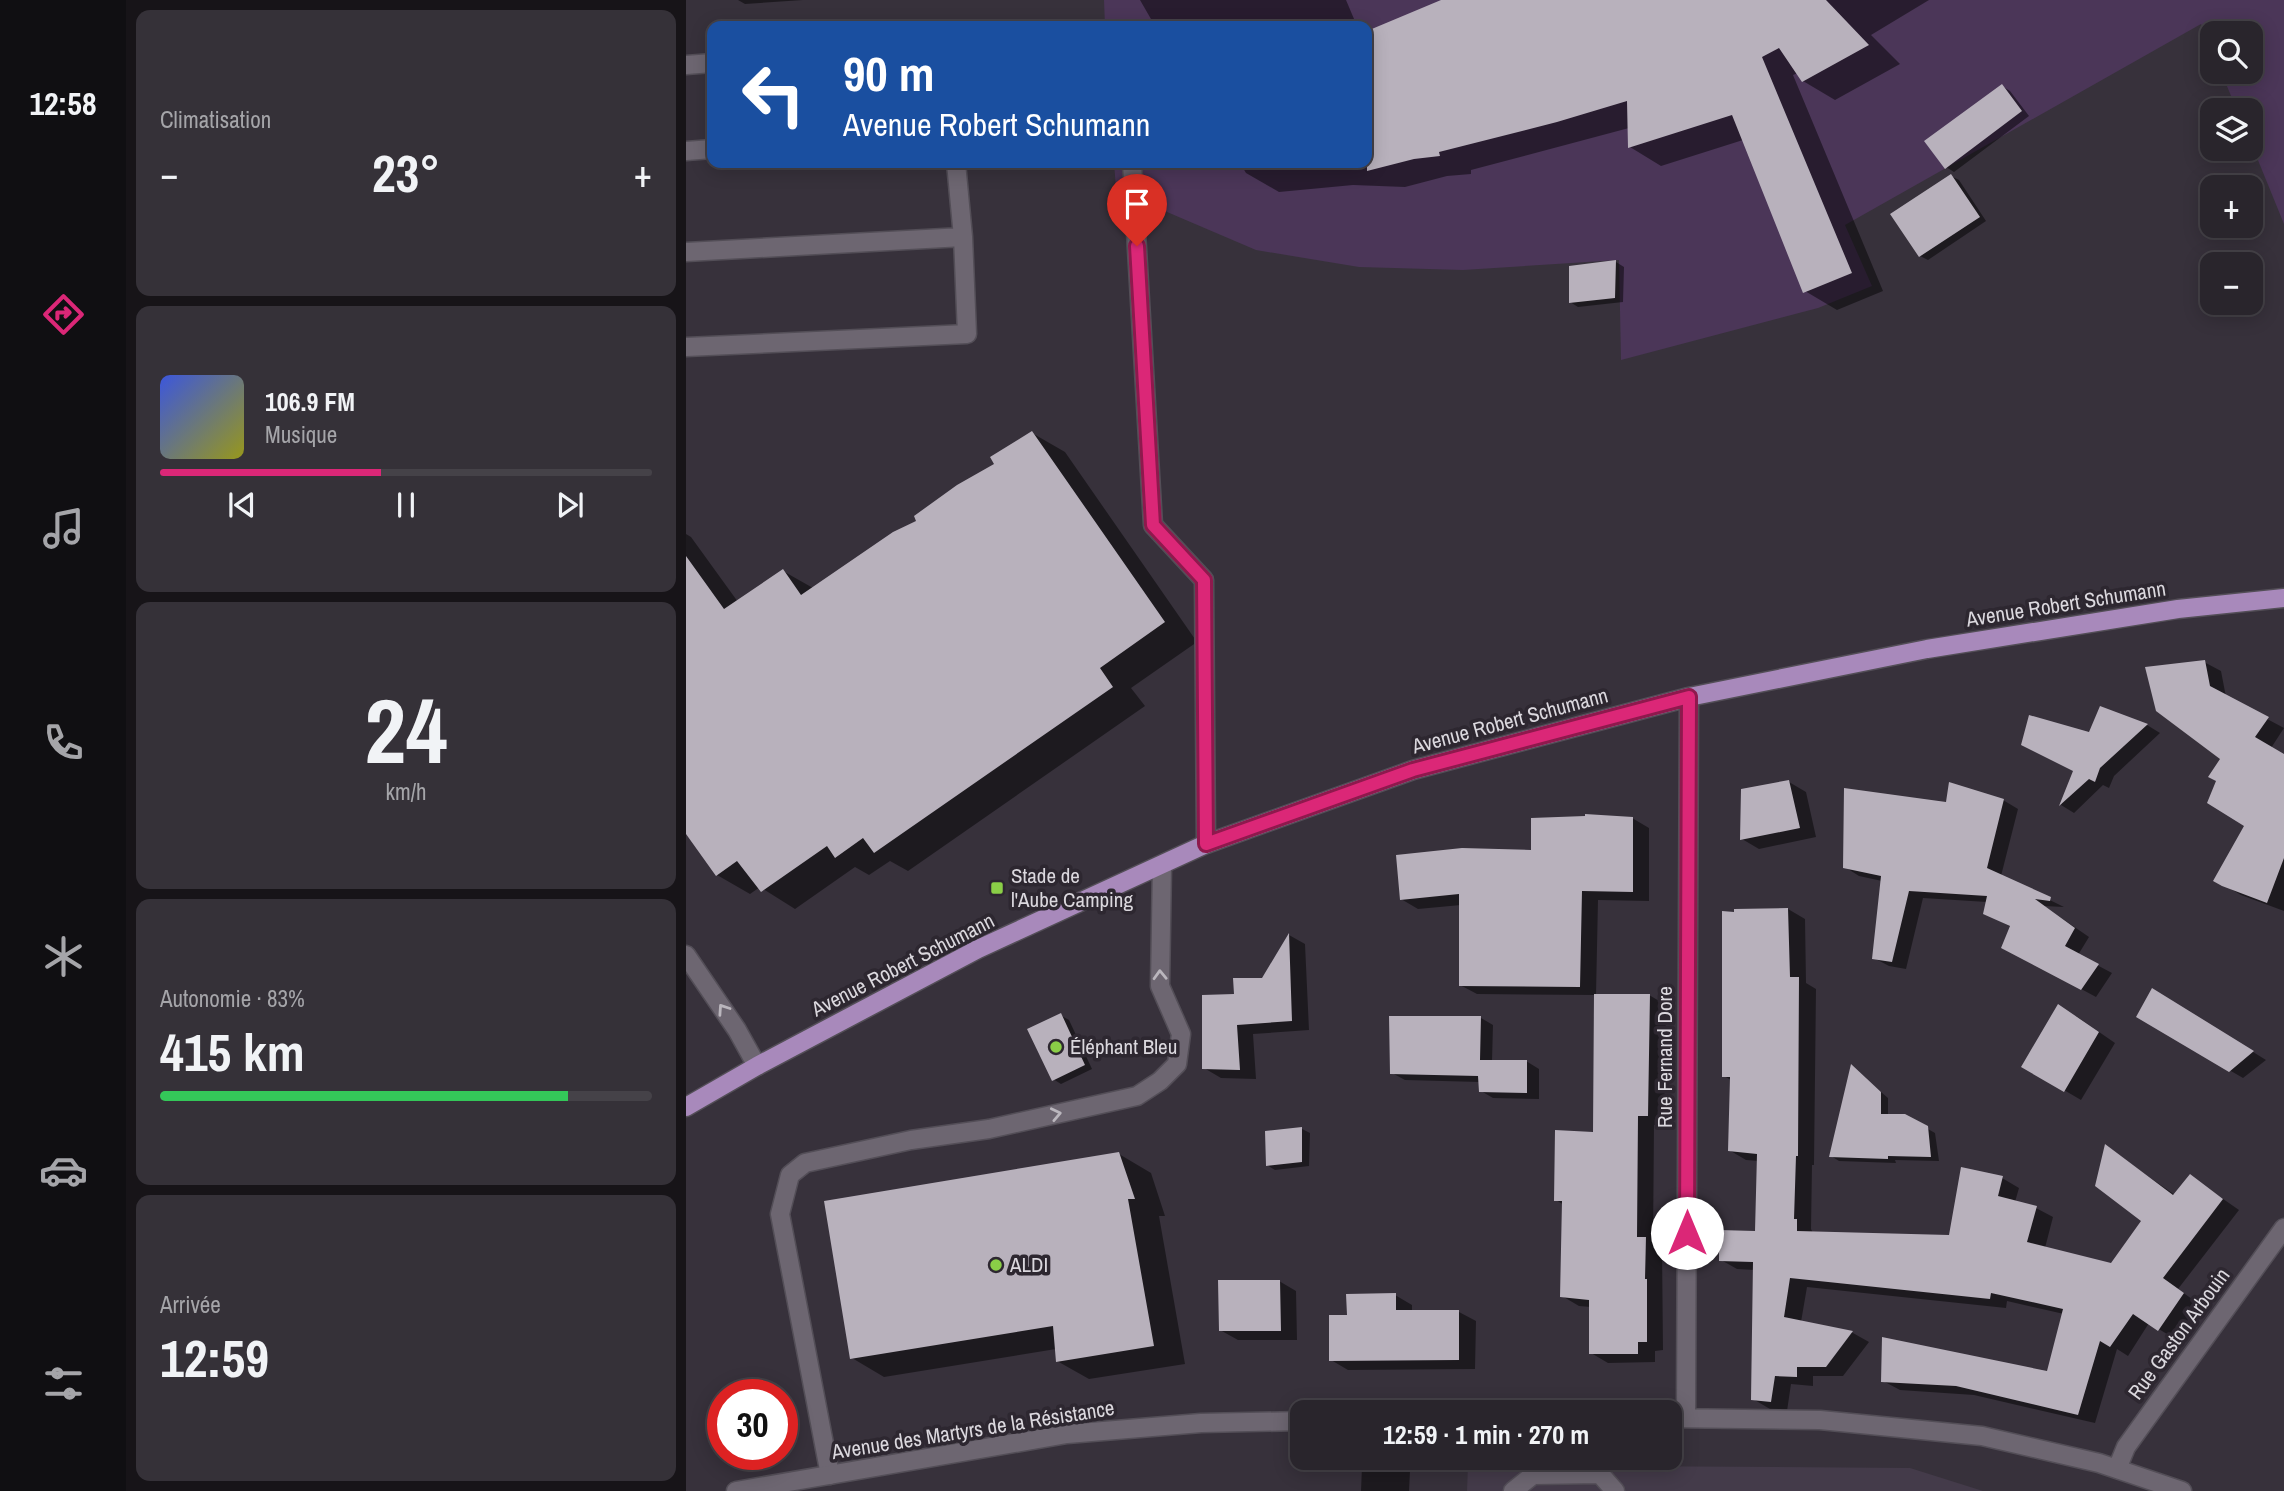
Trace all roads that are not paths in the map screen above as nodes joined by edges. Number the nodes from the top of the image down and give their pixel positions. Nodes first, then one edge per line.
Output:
1 (707, 63) edge
2 (686, 65) edge
3 (707, 149) edge
4 (686, 151) edge
5 (956, 168) edge
6 (1132, 168) edge
7 (963, 237) junction
8 (686, 252) edge
9 (686, 347) edge
10 (2284, 598) edge
11 (1689, 697) junction
12 (1206, 844) junction
13 (1162, 864) junction
14 (686, 955) edge
15 (757, 1066) junction
16 (686, 1107) edge
17 (2284, 1228) edge
18 (1678, 1400) edge
19 (1682, 1418) edge
20 (1290, 1421) edge
21 (2117, 1469) junction
22 (830, 1475) junction
23 (736, 1491) edge
24 (1513, 1491) edge
25 (1615, 1491) edge
26 (2182, 1491) edge

1 - 2 street
3 - 4 street
5 - 7 street
6 - 12 street
7 - 8 street
7 - 9 street
10 - 11 main road, Avenue Robert Schumann
11 - 12 main road, Avenue Robert Schumann
11 - 18 street, Rue Fernand Dore
12 - 13 main road, Avenue Robert Schumann
13 - 15 main road, Avenue Robert Schumann
22 -> 13 street
15 -> 14 street
15 - 16 main road, Avenue Robert Schumann
17 - 21 street, Rue Gaston Arbouin
19 - 21 street
20 - 22 street, Avenue des Martyrs de la Résistance
21 - 26 street
22 - 23 street, Avenue des Martyrs de la Résistance
24 - 25 street

